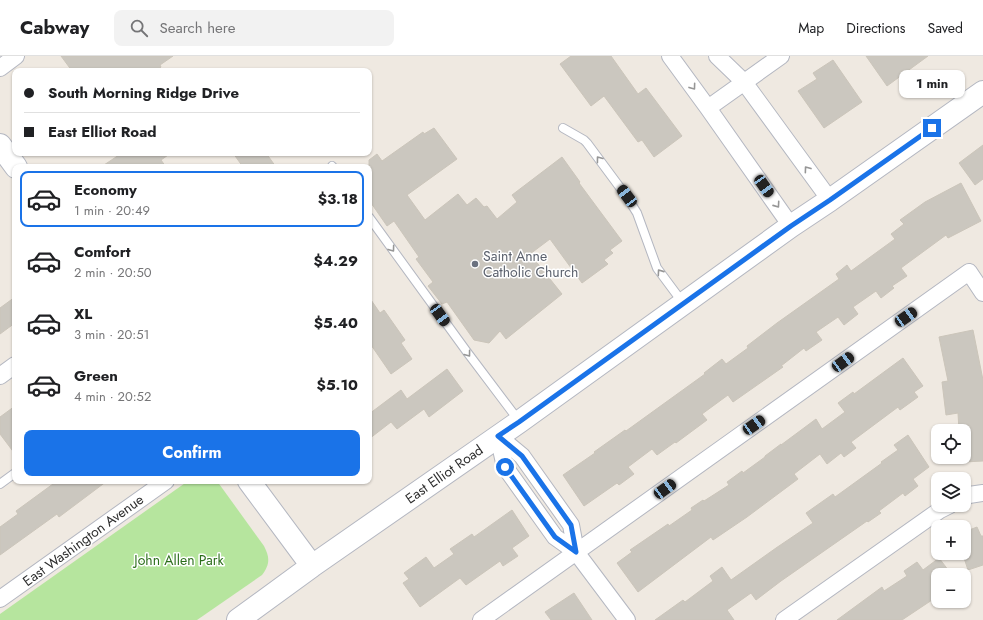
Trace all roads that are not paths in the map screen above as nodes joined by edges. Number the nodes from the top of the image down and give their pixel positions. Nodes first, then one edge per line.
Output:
1 (16, 56) edge
2 (670, 56) edge
3 (718, 56) edge
4 (781, 56) edge
5 (0, 68) edge
6 (744, 82) junction
7 (983, 92) edge
8 (708, 108) junction
9 (563, 128) dead end
10 (830, 200) junction
11 (372, 221) edge
12 (791, 226) junction
13 (983, 293) edge
14 (684, 304) junction
15 (12, 367) edge
16 (0, 376) edge
17 (519, 422) junction
18 (498, 436) junction
19 (12, 475) edge
20 (0, 484) edge
21 (162, 484) edge
22 (251, 484) edge
23 (983, 493) edge
24 (971, 495) edge
25 (937, 512) edge
26 (576, 552) junction
27 (312, 566) junction
28 (0, 599) edge
29 (238, 620) edge
30 (480, 620) edge
31 (627, 620) edge
32 (784, 620) edge

1 - 5 street
2 -> 8 street
3 - 6 street
4 - 6 street
6 - 8 street
10 -> 6 street
7 - 10 main road, East Elliot Road
8 -> 12 street
14 -> 9 lane
10 - 12 main road, East Elliot Road
11 -> 17 lane
12 - 14 main road, East Elliot Road
13 - 26 street
14 - 17 main road, East Elliot Road
15 - 16 street
17 - 18 main road, East Elliot Road
18 - 26 street
18 - 27 main road, East Elliot Road
19 - 20 lane
21 - 28 street, East Washington Avenue
22 - 27 main road
23 - 24 street
25 - 32 street
26 - 30 street
26 - 31 street
27 - 29 main road, East Elliot Road

